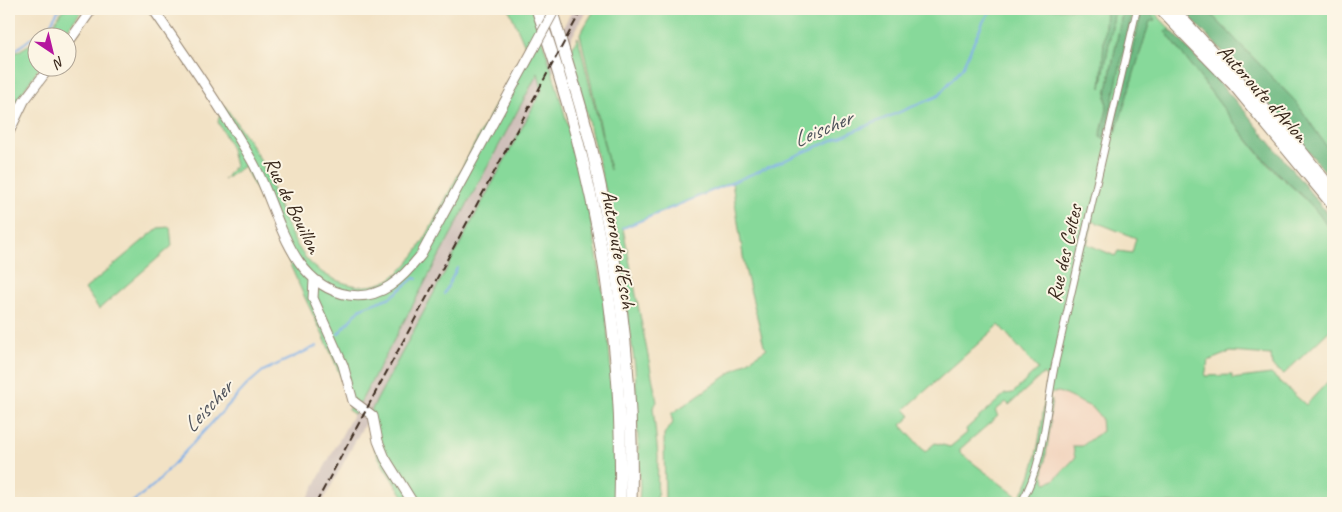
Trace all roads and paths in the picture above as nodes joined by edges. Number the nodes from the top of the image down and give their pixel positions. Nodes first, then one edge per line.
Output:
1 (92, 9) edge
2 (153, 9) edge
3 (538, 9) edge
4 (551, 9) edge
5 (555, 9) edge
6 (1137, 9) edge
7 (1160, 9) edge
8 (1173, 9) edge
9 (78, 29) edge
10 (42, 78) edge
11 (9, 132) edge
12 (1333, 191) edge
13 (1333, 205) edge
14 (314, 280) junction
15 (413, 503) edge
16 (620, 503) edge
17 (631, 503) edge
18 (1021, 503) edge

1 - 9 main road
2 - 14 main road, Rue de Bouillon
3 - 16 highway, Autoroute d'Esch
4 - 17 highway, Autoroute d'Esch
5 - 14 main road, bridge
6 - 18 street, Rue des Celtes
7 - 13 highway, Autoroute d'Arlon
8 - 12 highway, Autoroute d'Arlon
10 - 11 main road
14 - 15 main road, Rue de Bouillon

